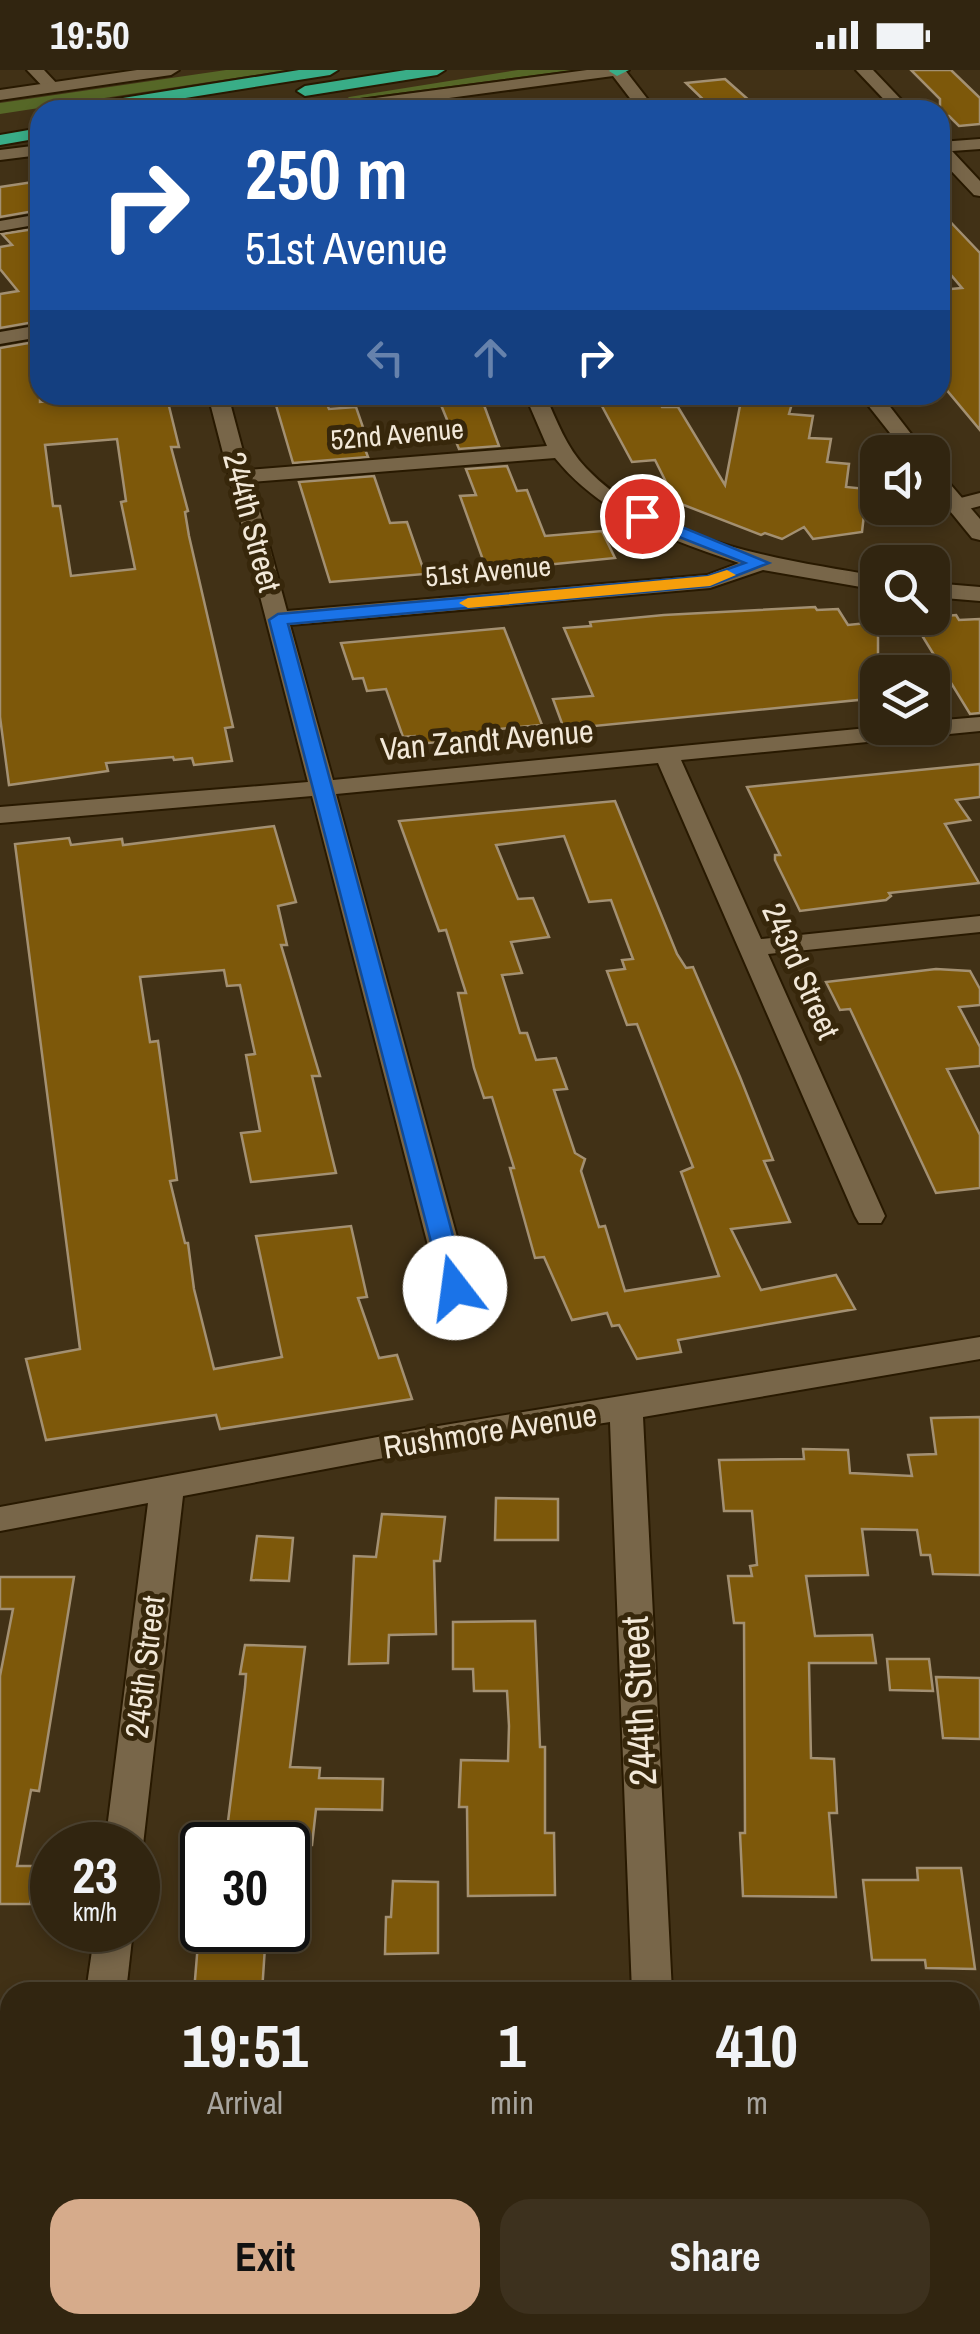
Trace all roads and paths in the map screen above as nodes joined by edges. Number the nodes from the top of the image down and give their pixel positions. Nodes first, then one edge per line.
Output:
1 (35, 70) edge
2 (172, 70) edge
3 (330, 70) edge
4 (437, 70) edge
5 (618, 70) edge
6 (864, 70) edge
7 (52, 87) junction
8 (0, 95) edge
9 (141, 100) edge
10 (250, 100) edge
11 (396, 100) edge
12 (640, 100) edge
13 (892, 100) edge
14 (30, 118) edge
15 (0, 122) edge
16 (30, 135) edge
17 (0, 140) edge
18 (980, 144) edge
19 (950, 147) edge
20 (30, 152) edge
21 (0, 156) edge
22 (950, 159) edge
23 (980, 191) edge
24 (30, 221) edge
25 (0, 226) edge
26 (30, 333) edge
27 (0, 338) edge
28 (221, 405) edge
29 (539, 405) edge
30 (878, 405) edge
31 (902, 435) edge
32 (560, 451) junction
33 (240, 477) junction
34 (950, 497) edge
35 (980, 499) edge
36 (957, 506) junction
37 (980, 532) edge
38 (761, 563) junction
39 (860, 580) edge
40 (950, 592) edge
41 (980, 594) edge
42 (278, 620) junction
43 (980, 724) edge
44 (667, 756) junction
45 (323, 788) junction
46 (0, 816) edge
47 (980, 924) edge
48 (752, 948) junction
49 (870, 1216) dead end
50 (455, 1288) dead end
51 (980, 1348) edge
52 (626, 1410) junction
53 (166, 1490) junction
54 (0, 1519) edge
55 (127, 1822) edge
56 (111, 1952) edge
57 (107, 1982) edge
58 (652, 1982) edge

1 - 7 street
2 - 7 street
3 - 9 highway
4 - 10 highway
5 - 11 street
5 - 12 street
6 - 13 street
7 - 8 street
14 - 15 highway
16 - 17 highway
18 - 19 street
20 - 21 street
22 - 23 street
24 - 25 street
26 - 27 street
28 - 33 street, 244th Street
29 - 32 street
30 - 31 street
32 - 33 street, 52nd Avenue
32 - 38 street
33 - 42 street, 244th Street
34 - 36 street
35 - 36 street
36 - 37 street
38 - 39 street, 51st Avenue
38 - 42 street, 51st Avenue
40 - 41 street
42 - 45 street, 244th Street
43 - 44 street, Van Zandt Avenue
44 - 45 street, Van Zandt Avenue
44 - 48 street, 243rd Street
45 - 46 street, Van Zandt Avenue
45 - 50 street, 244th Street
47 - 48 street
48 - 49 street, 243rd Street
51 - 52 street, Rushmore Avenue
52 - 53 street, Rushmore Avenue
52 - 58 street, 244th Street
53 - 54 street, Rushmore Avenue
53 - 55 street, 245th Street
56 - 57 street

